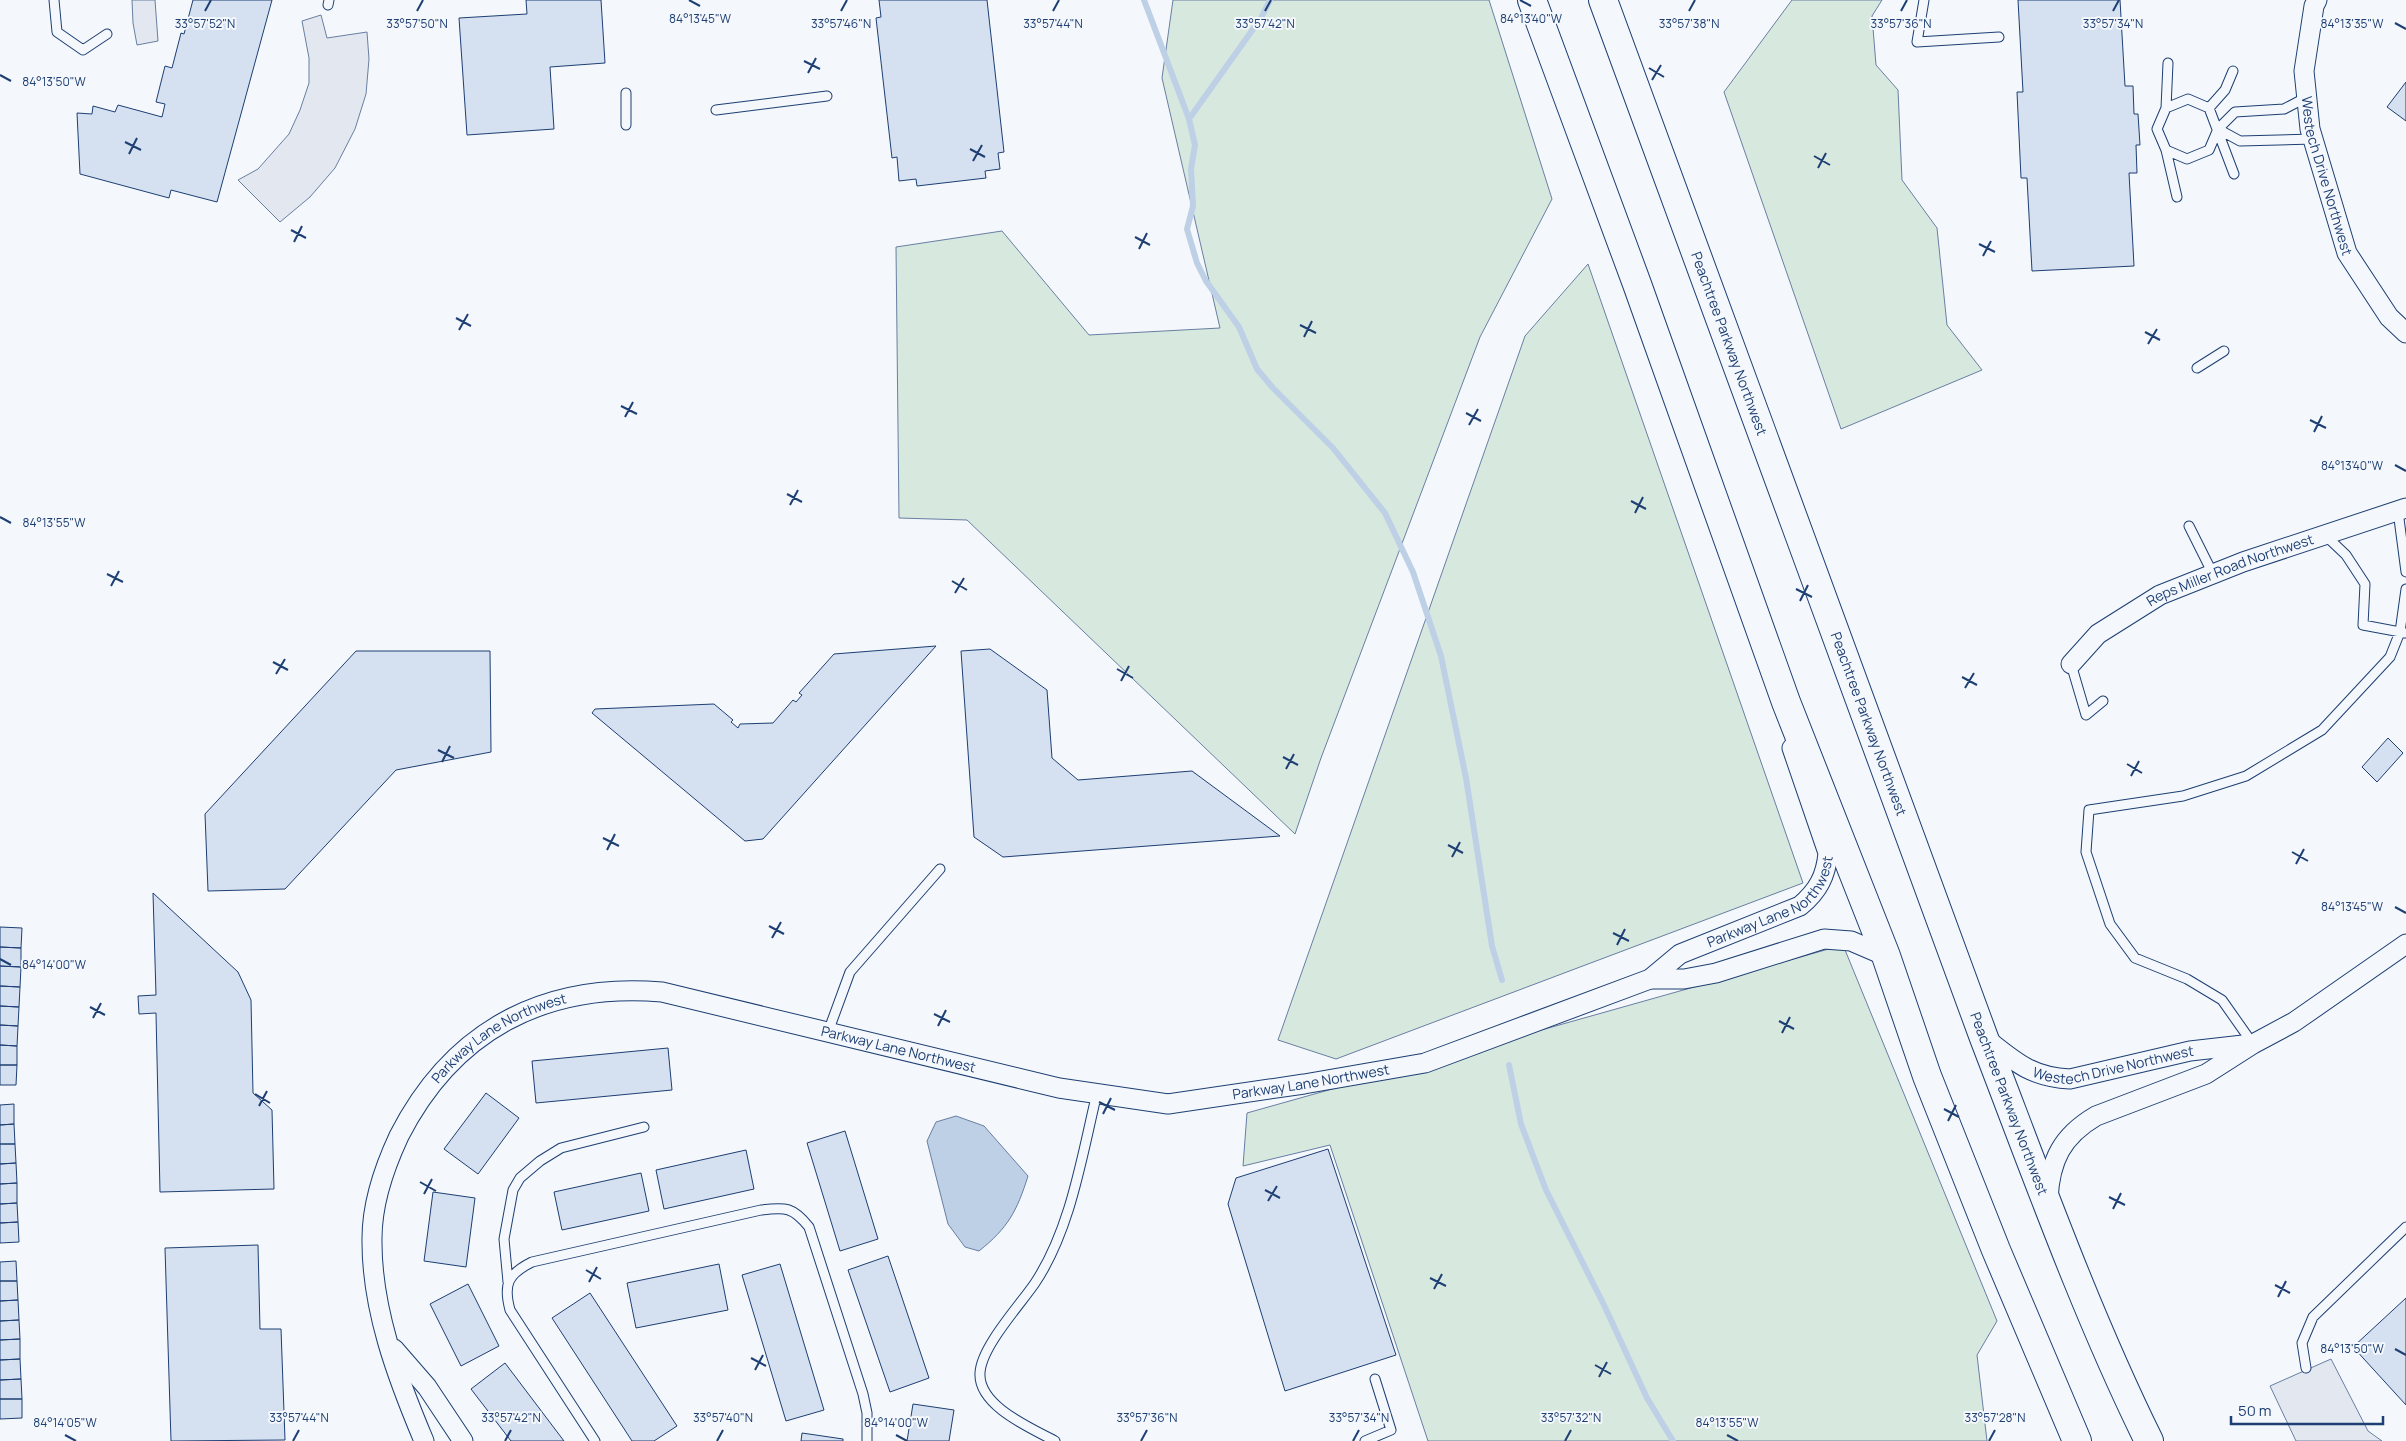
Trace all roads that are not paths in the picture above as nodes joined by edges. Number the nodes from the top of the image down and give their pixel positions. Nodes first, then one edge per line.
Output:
1 (54, 0) edge
2 (1532, 0) edge
3 (1603, 0) edge
4 (1924, 0) edge
5 (2317, 0) edge
6 (107, 34) dead end
7 (1999, 37) dead end
8 (2168, 63) dead end
9 (2233, 71) dead end
10 (626, 92) dead end
11 (827, 96) dead end
12 (2307, 97) junction
13 (2166, 108) junction
14 (2209, 108) junction
15 (716, 110) dead end
16 (626, 125) dead end
17 (2218, 129) junction
18 (2314, 139) junction
19 (2166, 150) junction
20 (2234, 174) dead end
21 (2177, 197) dead end
22 (2406, 333) edge
23 (2224, 351) dead end
24 (2197, 368) dead end
25 (2402, 510) edge
26 (2189, 526) dead end
27 (2325, 536) junction
28 (2406, 572) edge
29 (2213, 574) junction
30 (2406, 589) edge
31 (2403, 633) edge
32 (2071, 664) joint
33 (2103, 701) dead end
34 (1786, 702) junction
35 (940, 869) dead end
36 (2406, 944) edge
37 (1886, 956) junction
38 (1650, 979) junction
39 (828, 1032) junction
40 (1984, 1038) junction
41 (2253, 1044) junction
42 (1097, 1093) junction
43 (644, 1127) dead end
44 (2047, 1204) junction
45 (2406, 1227) edge
46 (508, 1282) junction
47 (387, 1341) junction
48 (2306, 1368) dead end
49 (1375, 1379) dead end
50 (424, 1441) edge
51 (464, 1441) edge
52 (595, 1441) edge
53 (867, 1441) edge
54 (1055, 1441) edge
55 (1365, 1441) edge
56 (2077, 1441) edge
57 (2149, 1441) edge

1 - 6 lane
2 - 34 highway
3 - 40 highway, Peachtree Parkway Northwest
4 - 7 lane
5 - 12 street, Westech Drive Northwest
8 - 13 lane
9 - 14 lane
10 - 16 lane
11 - 15 lane
12 - 17 lane
12 - 18 street, Westech Drive Northwest
13 - 14 lane
13 - 19 lane
14 - 17 lane
17 - 18 lane
17 - 19 lane
17 - 20 lane
18 - 22 street, Westech Drive Northwest
19 - 21 lane
23 - 24 lane
25 - 27 street, Reps Miller Road Northwest
25 - 28 lane
26 - 29 lane
27 - 29 street, Reps Miller Road Northwest
27 - 31 lane
29 - 32 street, Reps Miller Road Northwest
30 - 31 lane
31 - 41 lane
32 - 33 lane
34 - 37 highway
34 - 38 street, Parkway Lane Northwest
35 - 39 lane
36 - 41 street, Westech Drive Northwest
37 - 38 street, Parkway Lane Northwest
37 - 56 highway
38 - 42 street, Parkway Lane Northwest
39 - 42 street, Parkway Lane Northwest
39 - 47 street, Parkway Lane Northwest
40 - 41 street, Westech Drive Northwest
40 - 44 highway, Peachtree Parkway Northwest
41 - 44 street, Westech Drive Northwest
42 - 54 lane
43 - 46 lane
44 - 57 highway, Peachtree Parkway Northwest
45 - 48 lane
46 - 52 lane
46 - 53 lane
47 - 50 street, Parkway Lane Northwest
47 - 51 street
49 - 55 lane

